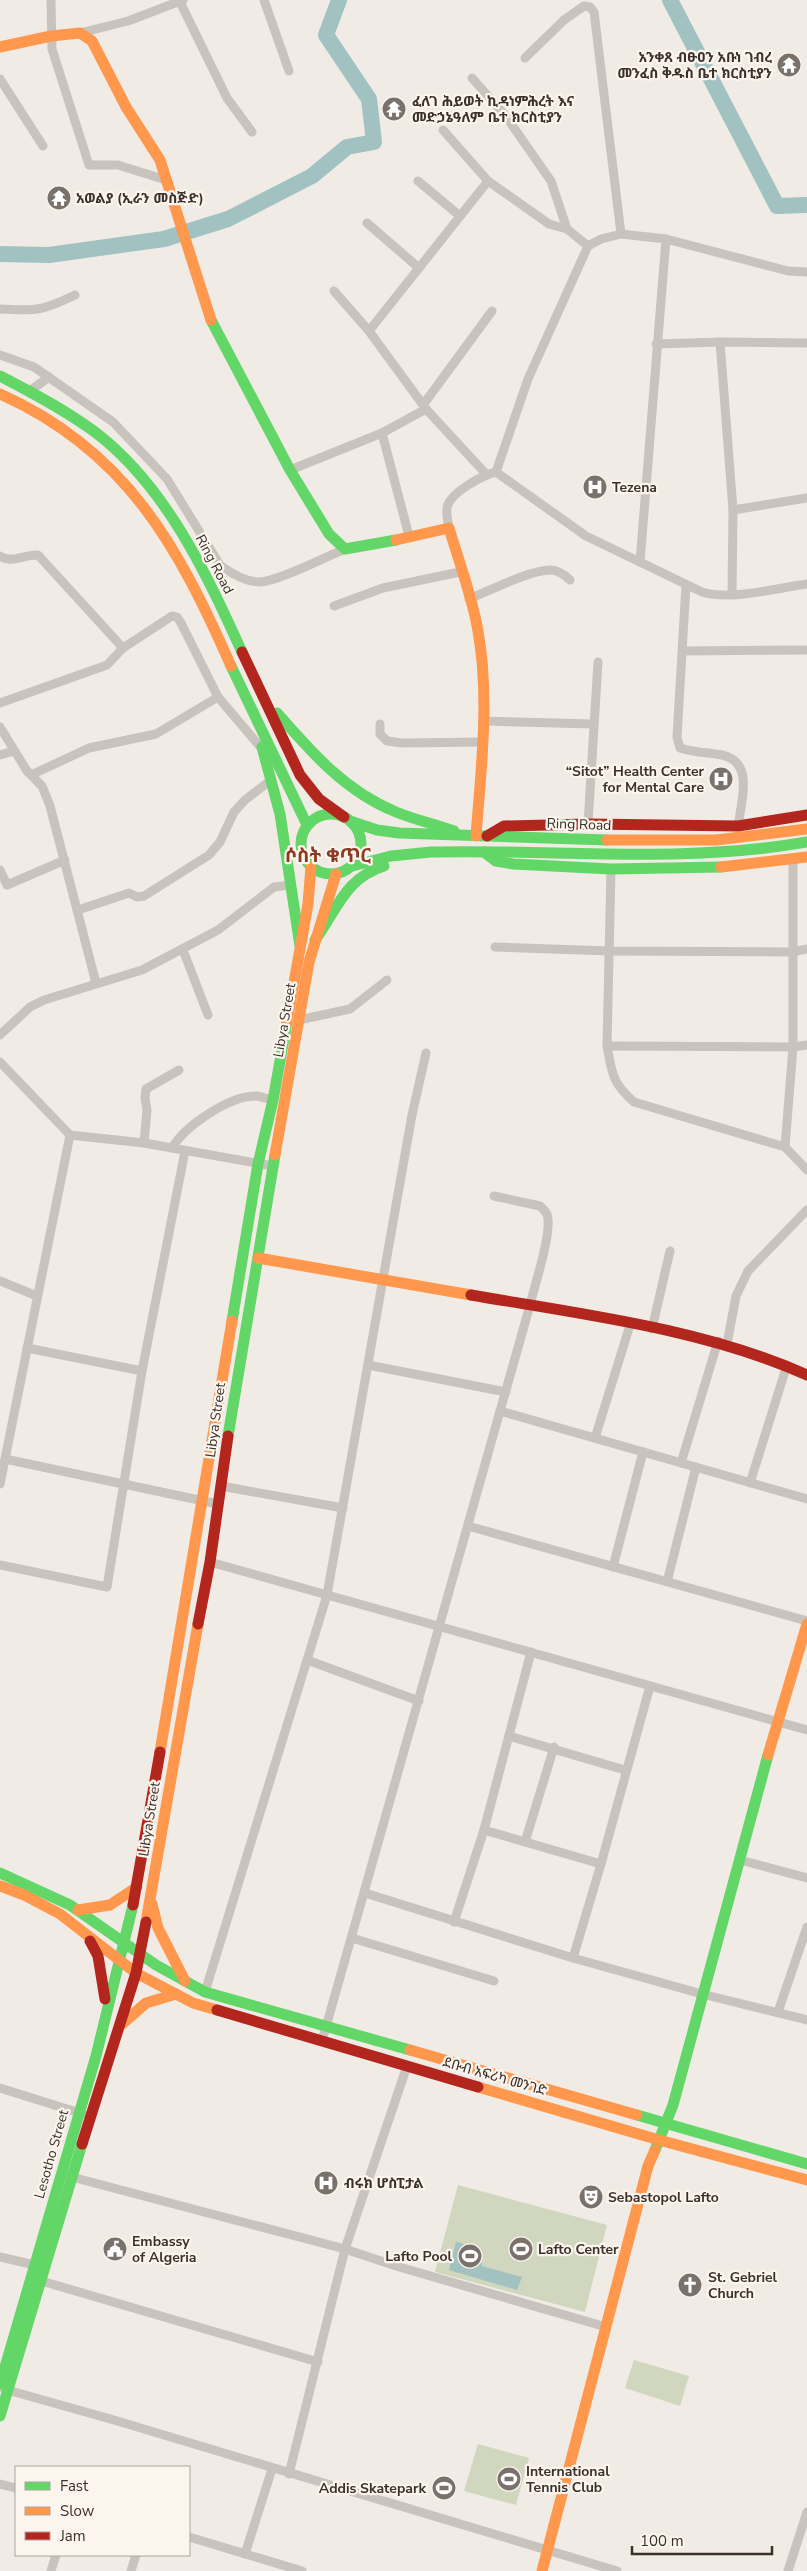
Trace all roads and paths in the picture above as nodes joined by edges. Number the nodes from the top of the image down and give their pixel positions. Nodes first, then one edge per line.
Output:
1 (51, 0) edge
2 (264, 0) edge
3 (181, 1) edge
4 (80, 33) junction
5 (51, 36) junction
6 (0, 47) edge
7 (525, 58) dead end
8 (289, 72) dead end
9 (472, 78) dead end
10 (0, 79) edge
11 (443, 130) dead end
12 (252, 132) dead end
13 (43, 146) dead end
14 (166, 180) junction
15 (418, 181) dead end
16 (488, 181) junction
17 (460, 216) junction
18 (368, 223) dead end
19 (567, 229) junction
20 (621, 234) junction
21 (666, 239) junction
22 (588, 246) junction
23 (419, 268) junction
24 (807, 272) edge
25 (334, 291) dead end
26 (75, 295) dead end
27 (0, 309) edge
28 (492, 311) dead end
29 (370, 331) junction
30 (720, 342) junction
31 (807, 343) edge
32 (656, 344) junction
33 (0, 355) edge
34 (0, 376) edge
35 (50, 377) junction
36 (31, 390) junction
37 (0, 394) edge
38 (425, 407) junction
39 (382, 433) junction
40 (290, 470) junction
41 (496, 472) junction
42 (486, 474) junction
43 (807, 498) edge
44 (733, 510) junction
45 (449, 528) junction
46 (409, 536) junction
47 (345, 549) junction
48 (0, 556) edge
49 (640, 562) junction
50 (460, 572) junction
51 (570, 580) dead end
52 (807, 584) edge
53 (686, 585) junction
54 (732, 594) junction
55 (469, 599) junction
56 (334, 606) dead end
57 (123, 648) junction
58 (807, 650) edge
59 (682, 651) junction
60 (598, 662) dead end
61 (263, 696) junction
62 (218, 697) junction
63 (0, 703) edge
64 (256, 720) junction
65 (483, 721) junction
66 (380, 724) dead end
67 (593, 724) junction
68 (0, 727) edge
69 (483, 742) junction
70 (263, 750) junction
71 (14, 751) junction
72 (0, 755) edge
73 (31, 775) junction
74 (271, 780) junction
75 (807, 815) edge
76 (347, 819) junction
77 (588, 824) junction
78 (307, 825) junction
79 (738, 826) junction
80 (807, 829) edge
81 (477, 836) junction
82 (807, 842) edge
83 (484, 852) junction
84 (434, 853) junction
85 (807, 857) edge
86 (65, 860) junction
87 (793, 860) junction
88 (352, 866) junction
89 (311, 867) junction
90 (611, 868) junction
91 (0, 870) edge
92 (336, 874) junction
93 (291, 885) junction
94 (78, 910) junction
95 (315, 940) junction
96 (300, 946) junction
97 (495, 947) dead end
98 (807, 949) edge
99 (183, 950) junction
100 (610, 951) junction
101 (792, 952) junction
102 (387, 980) dead end
103 (96, 983) junction
104 (208, 1015) dead end
105 (299, 1020) junction
106 (0, 1035) edge
107 (807, 1045) edge
108 (607, 1046) junction
109 (793, 1047) junction
110 (426, 1053) dead end
111 (0, 1062) edge
112 (179, 1070) dead end
113 (273, 1100) junction
114 (70, 1135) junction
115 (144, 1142) junction
116 (785, 1147) junction
117 (172, 1148) junction
118 (185, 1151) junction
119 (258, 1164) junction
120 (273, 1166) junction
121 (807, 1170) edge
122 (494, 1196) dead end
123 (807, 1210) edge
124 (670, 1250) dead end
125 (258, 1258) junction
126 (0, 1281) edge
127 (383, 1282) junction
128 (38, 1296) junction
129 (530, 1305) junction
130 (630, 1324) junction
131 (652, 1329) junction
132 (722, 1343) junction
133 (27, 1348) junction
134 (368, 1365) junction
135 (787, 1365) junction
136 (142, 1371) junction
137 (807, 1375) edge
138 (506, 1392) junction
139 (500, 1411) junction
140 (595, 1438) junction
141 (643, 1452) junction
142 (5, 1459) junction
143 (681, 1463) junction
144 (696, 1467) junction
145 (123, 1483) junction
146 (750, 1483) junction
147 (0, 1484) edge
148 (221, 1486) junction
149 (807, 1499) edge
150 (202, 1500) junction
151 (218, 1504) junction
152 (343, 1508) junction
153 (468, 1526) junction
154 (210, 1562) junction
155 (0, 1565) edge
156 (613, 1567) junction
157 (667, 1582) junction
158 (327, 1595) junction
159 (807, 1623) edge
160 (440, 1627) junction
161 (531, 1652) junction
162 (307, 1660) junction
163 (650, 1686) junction
164 (419, 1701) junction
165 (778, 1722) junction
166 (807, 1730) edge
167 (509, 1736) junction
168 (554, 1748) junction
169 (625, 1770) junction
170 (484, 1830) junction
171 (525, 1842) junction
172 (740, 1860) junction
173 (601, 1864) junction
174 (0, 1873) edge
175 (807, 1878) edge
176 (0, 1886) edge
177 (137, 1886) junction
178 (364, 1894) junction
179 (151, 1900) junction
180 (78, 1910) junction
181 (454, 1922) junction
182 (807, 1927) edge
183 (85, 1934) junction
184 (126, 1938) junction
185 (352, 1938) junction
186 (140, 1953) junction
187 (573, 1958) junction
188 (119, 1961) junction
189 (136, 1973) junction
190 (494, 1980) dead end
191 (186, 1983) junction
192 (204, 1992) junction
193 (176, 1994) junction
194 (702, 1994) junction
195 (106, 2011) junction
196 (778, 2012) junction
197 (807, 2020) edge
198 (327, 2028) junction
199 (116, 2032) junction
200 (322, 2041) junction
201 (407, 2066) junction
202 (0, 2088) edge
203 (78, 2112) junction
204 (92, 2117) junction
205 (665, 2123) junction
206 (659, 2140) junction
207 (807, 2164) edge
208 (61, 2174) junction
209 (72, 2177) junction
210 (807, 2180) edge
211 (345, 2249) junction
212 (0, 2257) edge
213 (40, 2266) junction
214 (36, 2280) junction
215 (606, 2327) junction
216 (318, 2362) junction
217 (3, 2388) edge
218 (0, 2416) edge
219 (272, 2469) junction
220 (289, 2474) junction
221 (0, 2484) edge
222 (15, 2488) edge
223 (807, 2512) edge
224 (190, 2537) edge
225 (549, 2550) junction
226 (245, 2554) junction
227 (56, 2556) edge
228 (136, 2556) edge
229 (50, 2571) edge
230 (131, 2571) edge
231 (302, 2571) edge
232 (542, 2571) edge
233 (617, 2571) edge
234 (788, 2571) edge

1 - 5 street
2 - 8 street
3 - 4 street
3 - 12 street
4 - 5 main road
4 - 14 main road
5 - 6 main road
5 - 14 street
7 - 20 street
9 - 19 street
10 - 13 street
11 - 16 street
14 - 40 main road
15 - 17 street
16 - 17 street
16 - 19 street
17 - 23 street
18 - 23 street
19 - 22 street
20 - 21 street
20 - 22 street
21 - 24 street
21 - 32 street
22 - 41 street
23 - 29 street
25 - 29 street
26 - 27 street
28 - 38 street
29 - 38 street
30 - 31 street
30 - 32 street
30 - 44 street
32 - 49 street
33 - 35 street
34 - 36 main road, Ring Road
35 - 36 street
35 - 47 street
36 - 61 main road, Ring Road
37 - 64 main road, Ring Road
38 - 39 street
38 - 42 street
39 - 40 street
39 - 46 street
40 - 47 main road
41 - 42 street
41 - 49 street
42 - 45 street
43 - 44 street
44 - 54 street
45 - 46 main road
45 - 50 main road
46 - 47 main road
48 - 57 street
49 - 53 street
50 - 55 main road
50 - 56 street
51 - 55 street
52 - 54 street
53 - 54 street
53 - 59 street
55 - 65 main road
57 - 62 street
57 - 63 street
58 - 59 street
59 - 79 street
60 - 67 street
61 - 76 main road, Ring Road
61 - 81 main road
62 - 70 street
62 - 73 street
64 - 70 main road
64 - 78 main road, Ring Road
65 - 67 street
65 - 69 main road
66 - 69 street
67 - 77 street
68 - 71 street
69 - 81 main road
70 - 74 main road
71 - 72 street
71 - 73 street
73 - 86 street
74 - 93 main road
74 - 94 street
75 - 79 main road
76 - 78 main road
76 - 81 main road, Ring Road
76 - 88 main road
77 - 79 main road
77 - 81 main road
78 - 89 main road
80 - 81 main road, Ring Road
82 - 83 main road, Ring Road
83 - 84 main road, Ring Road
83 - 90 main road
84 - 88 main road, Ring Road
84 - 95 main road
85 - 87 main road
86 - 91 street
86 - 94 street
87 - 90 main road
87 - 101 street
88 - 92 main road
89 - 92 main road
89 - 96 main road, Libya Street
90 - 100 street
92 - 95 main road, Libya Street
93 - 96 main road
93 - 99 street
94 - 103 street
95 - 105 main road, Libya Street
96 - 113 main road, Libya Street
97 - 100 street
98 - 101 street
99 - 103 street
99 - 104 street
100 - 101 street
100 - 108 street
101 - 109 street
102 - 105 street
103 - 106 street
105 - 120 main road, Libya Street
107 - 109 street
108 - 109 street
108 - 116 street
109 - 116 street
110 - 127 street
111 - 114 street
112 - 115 street
113 - 117 street
113 - 119 main road, Libya Street
114 - 115 street
114 - 128 street
115 - 117 street
116 - 121 street
117 - 118 street
118 - 119 street
118 - 136 street
119 - 120 street
119 - 150 main road, Libya Street
120 - 125 main road, Libya Street
122 - 129 street
123 - 132 street
124 - 131 street
125 - 127 main road
125 - 148 main road, Libya Street
126 - 128 street
127 - 129 main road
127 - 134 street
128 - 133 street
129 - 130 main road
129 - 138 street
130 - 131 main road
130 - 140 street
131 - 132 main road
132 - 135 main road
132 - 143 street
133 - 136 street
133 - 142 street
134 - 138 street
134 - 152 street
135 - 137 main road
135 - 146 street
136 - 145 street
138 - 139 street
139 - 140 street
139 - 153 street
140 - 141 street
141 - 143 street
141 - 156 street
142 - 145 street
142 - 147 street
143 - 144 street
144 - 146 street
144 - 157 street
145 - 150 street
145 - 155 street
146 - 149 street
148 - 151 main road, Libya Street
148 - 152 street
150 - 151 street
150 - 177 main road, Libya Street
151 - 154 main road, Libya Street
152 - 158 street
153 - 156 street
153 - 160 street
154 - 158 street
154 - 179 main road, Libya Street
156 - 157 street
157 - 159 street
158 - 160 street
158 - 162 street
159 - 165 main road
160 - 161 street
160 - 164 street
161 - 163 street
161 - 167 street
162 - 164 street
162 - 192 street
163 - 165 street
163 - 169 street
164 - 178 street
165 - 166 street
165 - 172 main road
167 - 168 street
167 - 170 street
168 - 169 street
168 - 171 street
169 - 173 street
170 - 171 street
170 - 181 street
171 - 173 street
172 - 175 street
172 - 194 main road
173 - 187 street
174 - 180 main road, ደቡብ አፍሪካ መንገድ
176 - 183 main road, ደቡብ አፍሪካ መንገድ
177 - 180 main road
177 - 184 main road, Libya Street
178 - 181 street
178 - 185 street
179 - 186 main road, Libya Street
179 - 191 main road
180 - 184 main road, ደቡብ አፍሪካ መንገድ
181 - 187 street
182 - 196 street
183 - 188 main road, ደቡብ አፍሪካ መንገድ
183 - 195 main road
184 - 186 main road, ደቡብ አፍሪካ መንገድ
184 - 188 main road, Lesotho Street
185 - 190 street
185 - 198 street
186 - 189 main road, Libya Street
186 - 191 main road, ደቡብ አፍሪካ መንገድ
187 - 194 street
188 - 189 main road, ደቡብ አፍሪካ መንገድ
188 - 195 main road, Lesotho Street
189 - 193 main road, ደቡብ አፍሪካ መንገድ
189 - 199 main road, Lesotho Street
191 - 192 main road, ደቡብ አፍሪካ መንገድ
192 - 198 main road, ደቡብ አፍሪካ መንገድ
193 - 199 main road
193 - 200 main road, ደቡብ አፍሪካ መንገድ
194 - 196 street
194 - 205 main road
195 - 203 main road, Lesotho Street
196 - 197 street
198 - 200 street
198 - 205 main road, ደቡብ አፍሪካ መንገድ
199 - 204 main road, Lesotho Street
200 - 201 main road, ደቡብ አፍሪካ መንገድ
201 - 206 main road, ደቡብ አፍሪካ መንገድ
201 - 211 street
202 - 203 street
203 - 204 street
203 - 208 main road, Lesotho Street
204 - 209 main road, Lesotho Street
205 - 206 main road
205 - 207 main road, ደቡብ አፍሪካ መንገድ
206 - 210 main road, ደቡብ አፍሪካ መንገድ
206 - 215 main road
208 - 209 street
208 - 213 main road, Lesotho Street
209 - 211 street
209 - 213 main road, Lesotho Street
211 - 215 street
211 - 216 street
212 - 213 street
213 - 214 main road, Lesotho Street
214 - 216 street
214 - 217 main road, Lesotho Street
215 - 225 main road
216 - 220 street
217 - 218 main road, Lesotho Street
217 - 219 street
219 - 220 street
219 - 226 street
220 - 225 street
221 - 222 street
223 - 234 street
224 - 226 street
225 - 232 main road
225 - 233 street
226 - 231 street
227 - 229 street
228 - 230 street

